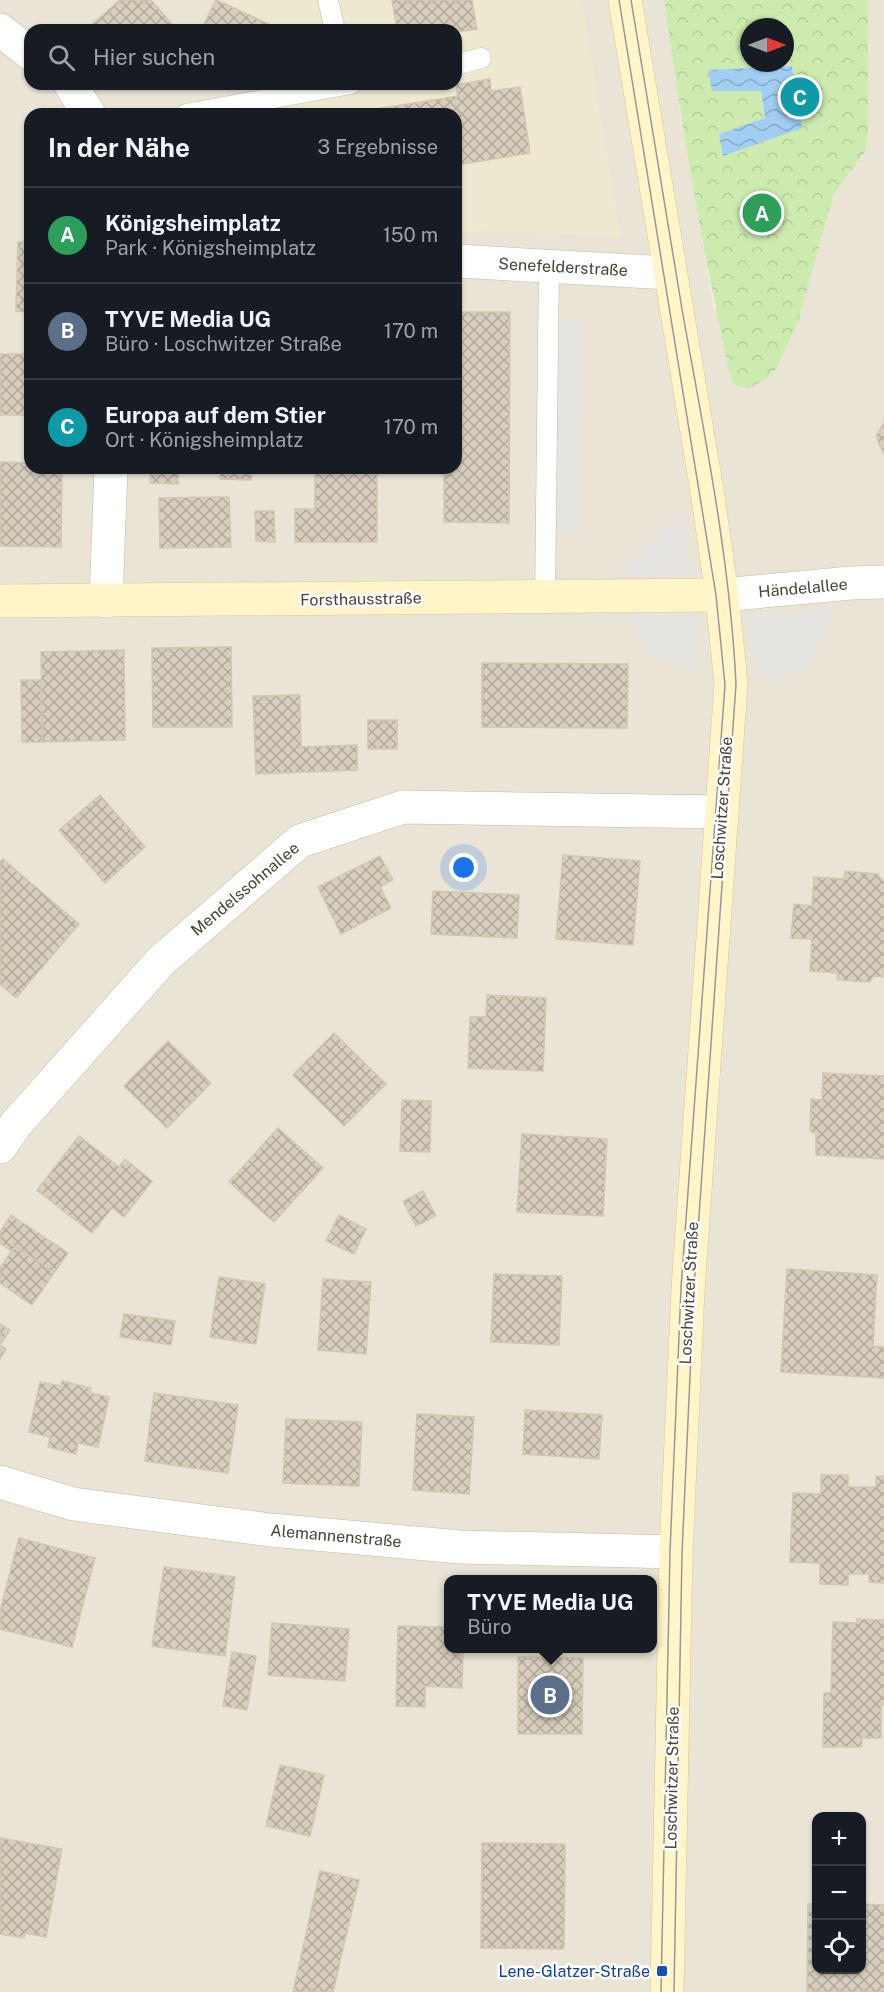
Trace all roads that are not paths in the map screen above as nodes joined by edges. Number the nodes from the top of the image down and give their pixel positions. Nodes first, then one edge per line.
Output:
1 (328, 0) edge
2 (625, 0) edge
3 (334, 24) edge
4 (0, 30) edge
5 (24, 48) edge
6 (481, 58) dead end
7 (462, 63) edge
8 (74, 90) edge
9 (316, 90) edge
10 (85, 108) edge
11 (218, 108) edge
12 (462, 261) edge
13 (549, 265) junction
14 (669, 273) junction
15 (111, 474) edge
16 (884, 582) edge
17 (722, 595) junction
18 (545, 597) junction
19 (0, 601) edge
20 (106, 601) junction
21 (722, 812) junction
22 (0, 1147) edge
23 (0, 1482) edge
24 (676, 1552) junction
25 (667, 1992) edge

1 - 3 lane
2 - 14 street, Loschwitzer Straße
4 - 5 street
6 - 7 lane
8 - 10 street
9 - 11 lane
12 - 13 street, Senefelderstraße
13 - 14 street, Senefelderstraße
13 - 18 lane
14 - 17 street, Loschwitzer Straße
15 - 20 street
16 - 17 street, Händelallee
17 - 18 street, Forsthausstraße
17 - 21 street, Loschwitzer Straße
18 - 20 street, Forsthausstraße
19 - 20 street, Forsthausstraße
21 - 22 street, Mendelssohnallee
21 - 24 street, Loschwitzer Straße
23 - 24 street, Alemannenstraße
24 - 25 street, Loschwitzer Straße

